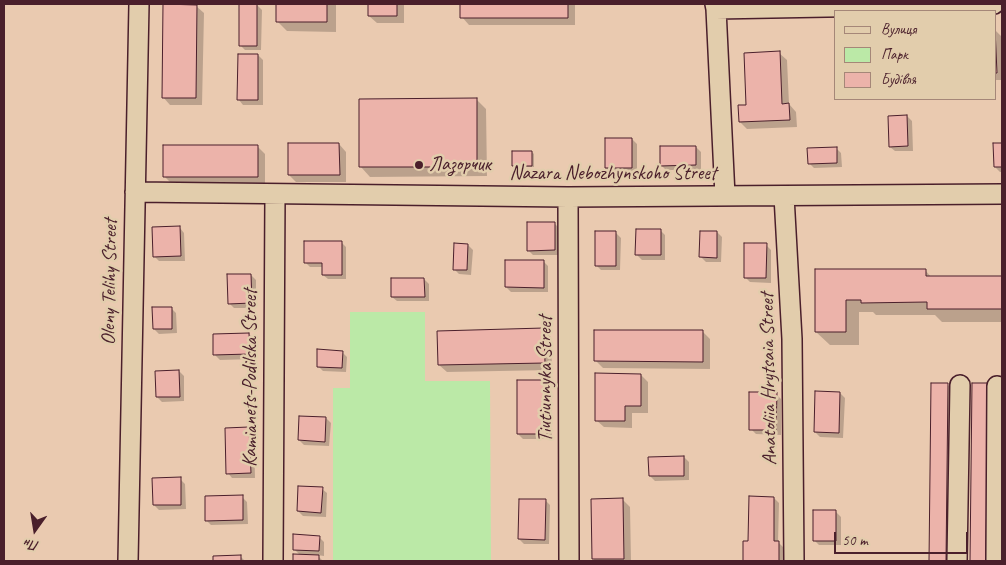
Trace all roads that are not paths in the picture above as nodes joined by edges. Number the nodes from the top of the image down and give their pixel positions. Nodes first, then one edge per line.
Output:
1 (139, 4) edge
2 (994, 4) edge
3 (715, 6) edge
4 (135, 192) junction
5 (275, 194) junction
6 (1002, 194) edge
7 (725, 196) junction
8 (784, 196) junction
9 (568, 197) junction
10 (960, 384) dead end
11 (998, 386) dead end
12 (128, 561) edge
13 (273, 561) edge
14 (568, 561) edge
15 (794, 561) edge
16 (957, 561) edge
17 (996, 561) edge

1 - 4 street, Oleny Telihy Street
2 - 3 street
3 - 7 street
4 - 5 street, Nazara Nebozhynskoho Street
4 - 12 street, Oleny Telihy Street
5 - 9 street, Nazara Nebozhynskoho Street
5 - 13 street, Kamianets-Podilska Street
6 - 8 street, Nazara Nebozhynskoho Street
7 - 8 street, Nazara Nebozhynskoho Street
7 - 9 street, Nazara Nebozhynskoho Street
8 - 15 street, Anatoliia Hrytsaia Street
9 - 14 street, Tiutiunnyka Street
10 - 16 street
11 - 17 street

